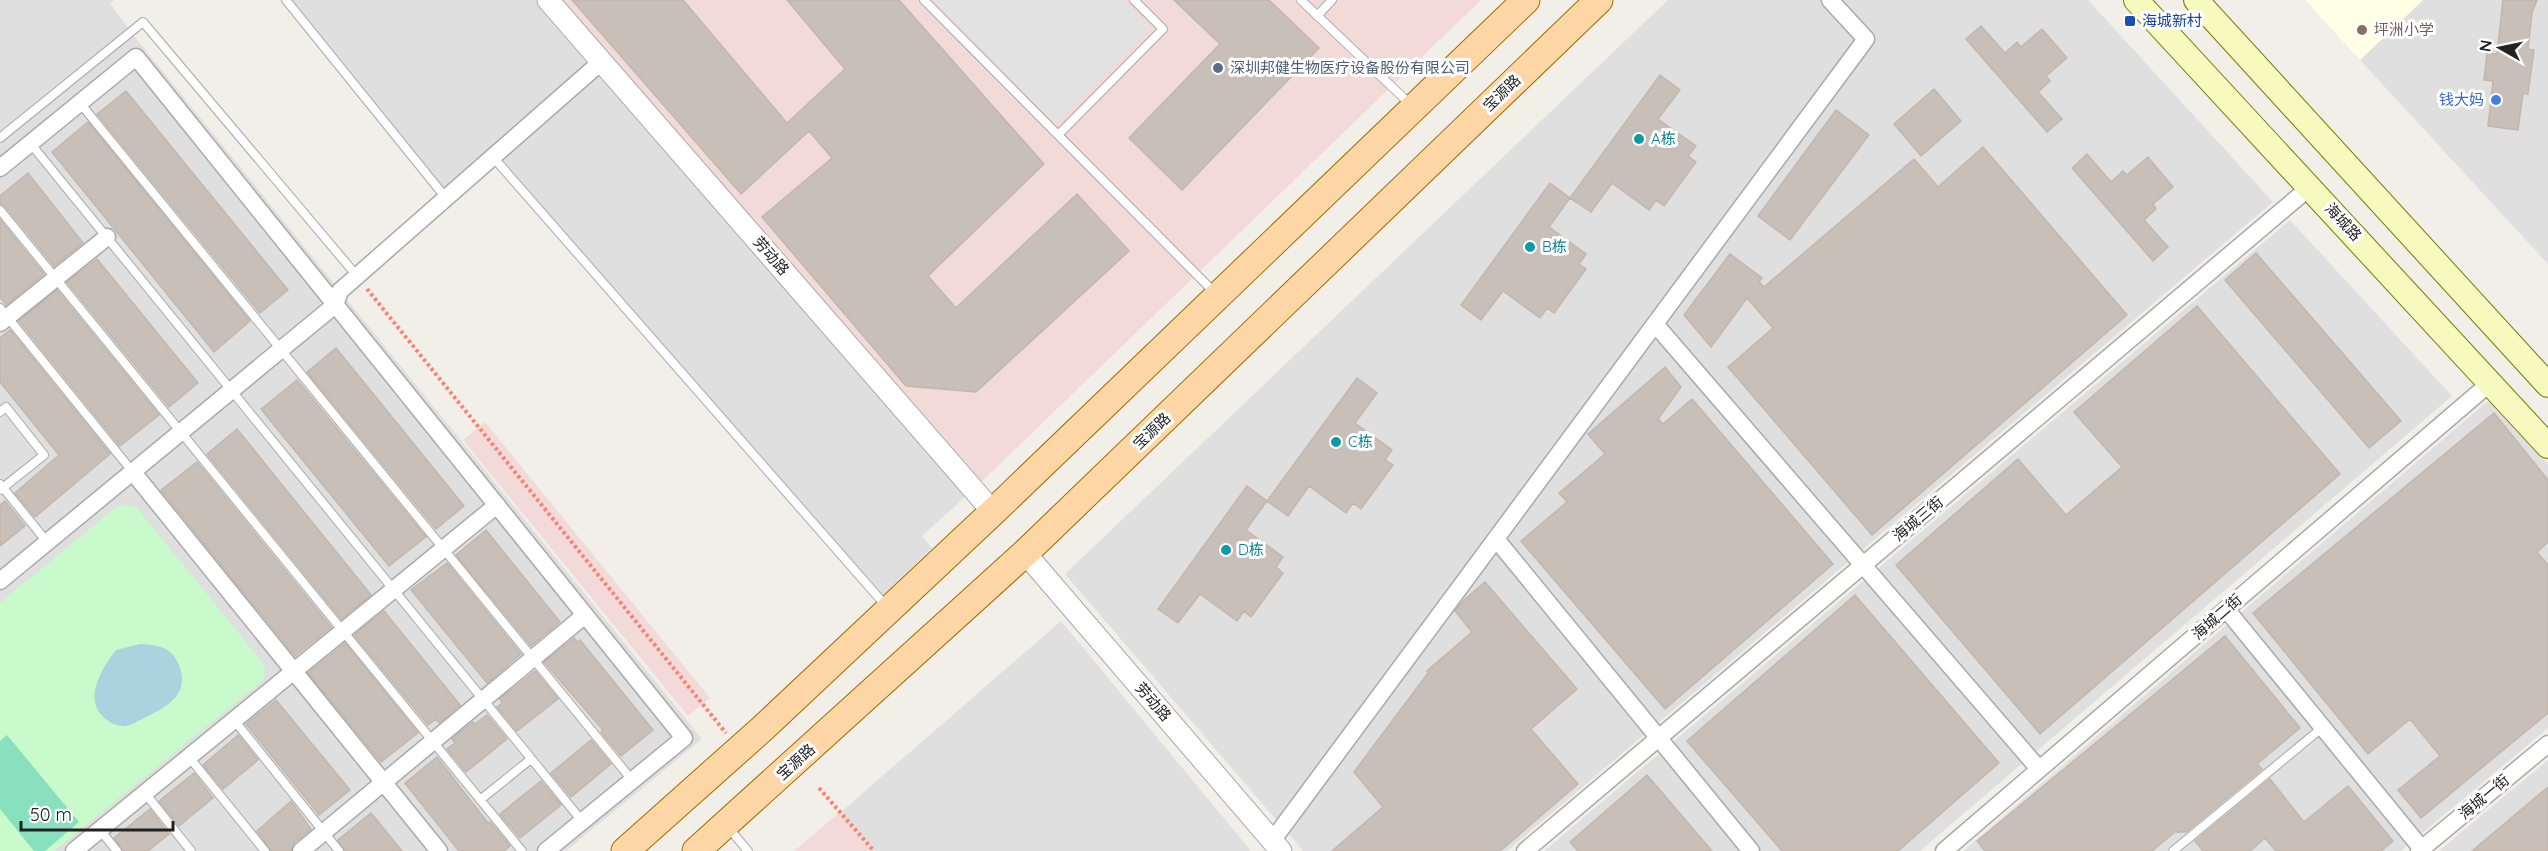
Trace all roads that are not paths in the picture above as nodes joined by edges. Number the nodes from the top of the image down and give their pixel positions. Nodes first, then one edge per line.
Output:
1 (286, 0) edge
2 (548, 0) edge
3 (924, 0) edge
4 (1134, 0) edge
5 (1301, 0) edge
6 (1332, 0) edge
7 (1526, 0) edge
8 (1599, 0) edge
9 (1830, 0) edge
10 (2136, 0) edge
11 (2196, 0) edge
12 (1317, 16) junction
13 (601, 62) junction
14 (80, 103) junction
15 (1413, 107) junction
16 (1058, 135) junction
17 (0, 138) edge
18 (30, 143) junction
19 (493, 157) junction
20 (0, 168) edge
21 (2310, 187) junction
22 (446, 198) junction
23 (0, 210) edge
24 (106, 237) junction
25 (357, 276) junction
26 (56, 278) junction
27 (1218, 296) junction
28 (335, 305) junction
29 (2, 316) edge
30 (1655, 324) junction
31 (280, 350) junction
32 (2490, 383) junction
33 (2548, 385) edge
34 (231, 390) junction
35 (0, 412) edge
36 (181, 432) junction
37 (2548, 446) edge
38 (132, 471) junction
39 (1, 487) edge
40 (496, 505) junction
41 (993, 512) junction
42 (1496, 539) junction
43 (47, 542) junction
44 (443, 549) junction
45 (1025, 553) junction
46 (1863, 565) junction
47 (2, 575) edge
48 (393, 589) junction
49 (2226, 609) junction
50 (889, 610) junction
51 (585, 615) junction
52 (343, 631) junction
53 (532, 659) junction
54 (294, 671) junction
55 (483, 700) junction
56 (234, 720) junction
57 (2323, 727) junction
58 (1658, 738) junction
59 (432, 742) junction
60 (2548, 744) edge
61 (189, 757) junction
62 (531, 759) junction
63 (2039, 769) junction
64 (632, 780) junction
65 (384, 782) junction
66 (145, 793) junction
67 (480, 800) junction
68 (582, 821) junction
69 (727, 825) junction
70 (100, 830) junction
71 (324, 832) junction
72 (1276, 846) edge
73 (2421, 850) edge
74 (74, 851) edge
75 (117, 851) edge
76 (191, 851) edge
77 (265, 851) edge
78 (301, 851) edge
79 (339, 851) edge
80 (440, 851) edge
81 (522, 851) edge
82 (546, 851) edge
83 (626, 851) edge
84 (696, 851) edge
85 (748, 851) edge
86 (1525, 851) edge
87 (1751, 851) edge
88 (1944, 851) edge
89 (2173, 851) edge

1 - 22 lane
2 - 13 street, 劳动路
3 - 16 lane
4 - 16 lane
5 - 12 lane
6 - 12 lane
7 - 15 main road
8 - 45 main road, 宝源路
9 - 30 street
10 - 21 main road, 海城路
11 - 33 main road
12 - 15 lane
13 - 19 street
13 - 41 street, 劳动路
14 - 18 street
14 - 28 street
14 - 31 lane
15 - 27 main road
16 - 27 lane
17 - 25 lane
18 - 20 street
18 - 24 lane
19 - 22 street
19 - 50 lane
21 - 32 main road, 海城路
21 - 46 street, 海城三街
22 - 25 street
23 - 26 lane
24 - 26 street
24 - 34 lane
25 - 28 street
26 - 29 street
26 - 36 lane
27 - 41 main road
28 - 31 street
28 - 40 street
29 - 38 lane
30 - 42 street
30 - 46 street
31 - 34 street
31 - 44 lane
32 - 37 main road, 海城路
32 - 49 street, 海城二街
34 - 36 street
34 - 48 lane
35 - 39 lane
36 - 38 street
36 - 52 lane
38 - 43 street
38 - 54 street
39 - 43 lane
40 - 44 street
40 - 51 street
41 - 50 main road
42 - 58 street
42 - 72 street
43 - 47 street
44 - 48 street
44 - 53 lane
45 - 69 main road, 宝源路
45 - 72 street, 劳动路
46 - 58 street, 海城三街
46 - 63 street
48 - 52 street
48 - 55 lane
49 - 57 street
49 - 63 street, 海城二街
50 - 83 main road
51 - 53 street
51 - 64 street
52 - 54 street
52 - 59 lane
53 - 55 street
53 - 64 lane
54 - 56 street
54 - 65 street
55 - 59 street
55 - 62 lane
56 - 61 street
56 - 71 lane
57 - 73 street
57 - 89 lane
58 - 86 street, 海城三街
58 - 87 street
59 - 65 street
59 - 67 lane
60 - 73 street, 海城一街
61 - 66 street
61 - 77 lane
62 - 67 lane
62 - 68 lane
63 - 88 street, 海城二街
64 - 68 street
65 - 71 street
65 - 80 street
66 - 70 street
66 - 76 lane
67 - 81 lane
68 - 82 street
69 - 84 main road, 宝源路
69 - 85 lane
70 - 74 street
70 - 75 lane
71 - 78 street
71 - 79 lane

